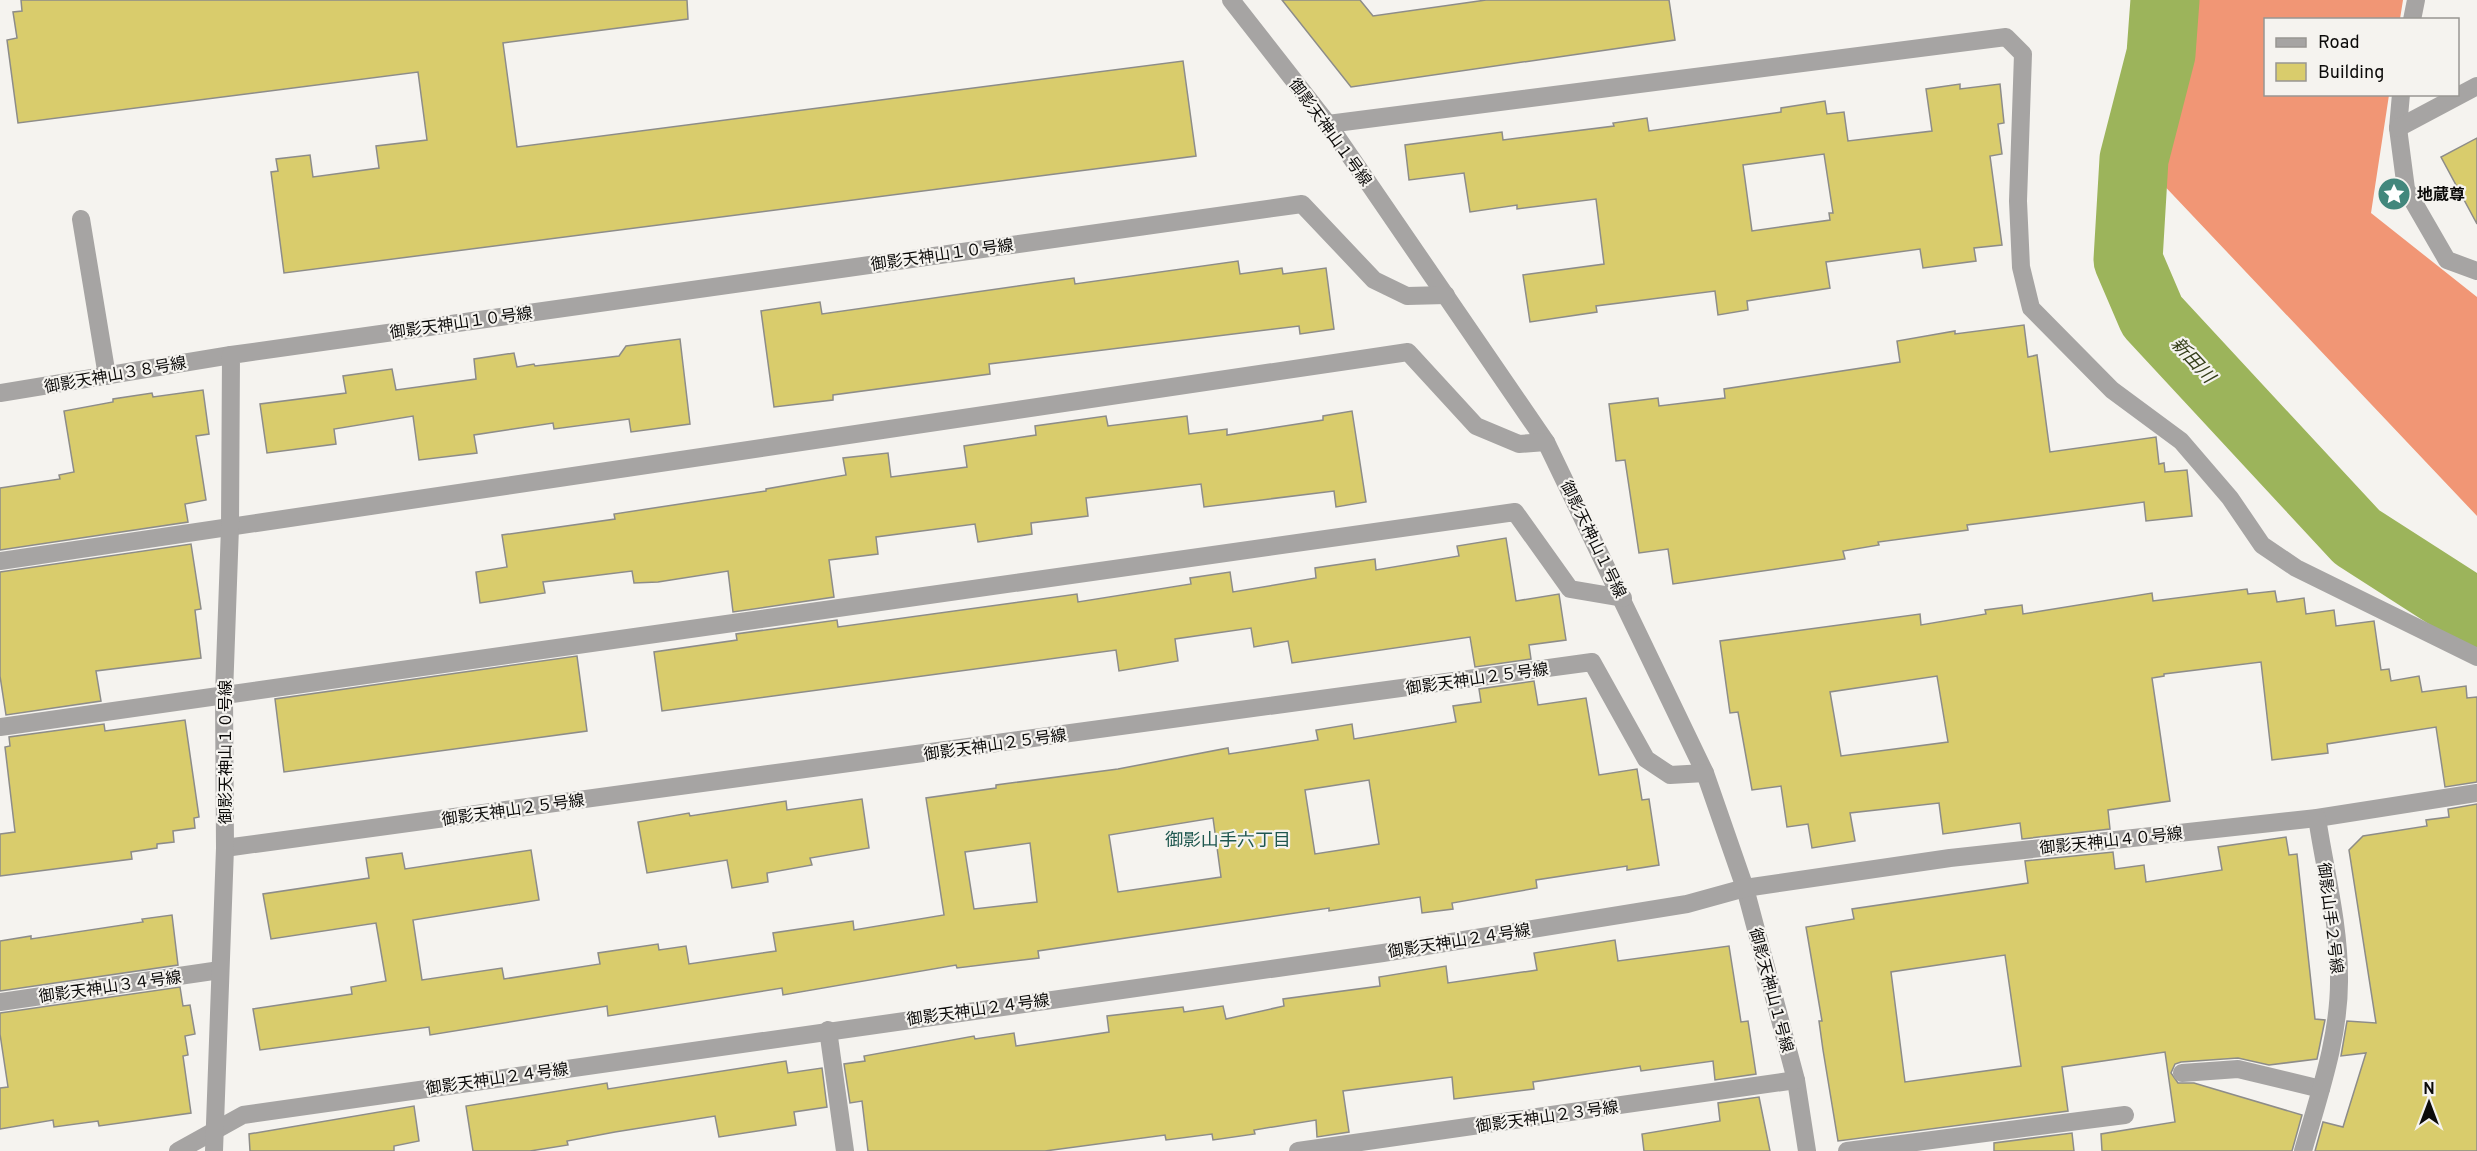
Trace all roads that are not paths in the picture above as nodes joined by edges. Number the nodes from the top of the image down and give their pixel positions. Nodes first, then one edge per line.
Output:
1 (1231, 0) edge
2 (2416, 0) edge
3 (2412, 18) edge
4 (2477, 86) edge
5 (2401, 96) edge
6 (2458, 96) edge
7 (2459, 96) edge
8 (1328, 124) junction
9 (2398, 128) junction
10 (81, 219) dead end
11 (2477, 271) edge
12 (1446, 296) junction
13 (231, 355) junction
14 (107, 376) junction
15 (0, 393) edge
16 (1546, 442) junction
17 (230, 527) junction
18 (0, 561) edge
19 (1623, 598) junction
20 (2477, 657) edge
21 (224, 694) junction
22 (0, 727) edge
23 (1705, 773) junction
24 (2477, 794) edge
25 (2317, 818) junction
26 (225, 848) junction
27 (1745, 888) junction
28 (220, 970) junction
29 (0, 1002) edge
30 (828, 1030) junction
31 (2182, 1073) dead end
32 (1796, 1080) junction
33 (2321, 1089) junction
34 (2125, 1115) dead end
35 (213, 1132) junction
36 (178, 1151) edge
37 (214, 1151) edge
38 (845, 1151) edge
39 (1298, 1151) edge
40 (1807, 1151) edge
41 (1847, 1151) edge
42 (2303, 1151) edge

1 - 8 street, 御影天神山１号線
2 - 3 street
4 - 7 street
5 - 9 street
6 - 9 street
8 - 12 street, 御影天神山１号線
8 - 20 street
9 - 11 street
10 - 14 street
12 - 13 street, 御影天神山１０号線
12 - 16 street, 御影天神山１号線
13 - 14 street, 御影天神山３８号線
13 - 17 street, 御影天神山１０号線
14 - 15 street, 御影天神山３８号線
16 - 17 street
16 - 19 street, 御影天神山１号線
17 - 18 street
17 - 21 street, 御影天神山１０号線
19 - 21 street
19 - 23 street, 御影天神山１号線
21 - 22 street
21 - 26 street, 御影天神山１０号線
23 - 26 street, 御影天神山２５号線
23 - 27 street, 御影天神山１号線
24 - 25 street, 御影天神山４０号線
25 - 27 street, 御影天神山４０号線
25 - 33 street, 御影山手２号線
26 - 28 street, 御影天神山１０号線
27 - 30 street, 御影天神山２４号線
27 - 32 street, 御影天神山１号線
28 - 29 street, 御影天神山３４号線
28 - 35 street, 御影天神山１０号線
30 - 35 street, 御影天神山２４号線
30 - 38 street
31 - 33 street
32 - 39 street, 御影天神山２３号線
32 - 40 street, 御影天神山１号線
33 - 42 street, 御影山手２号線
34 - 41 street
35 - 36 street, 御影天神山２４号線
35 - 37 street, 御影天神山１０号線

